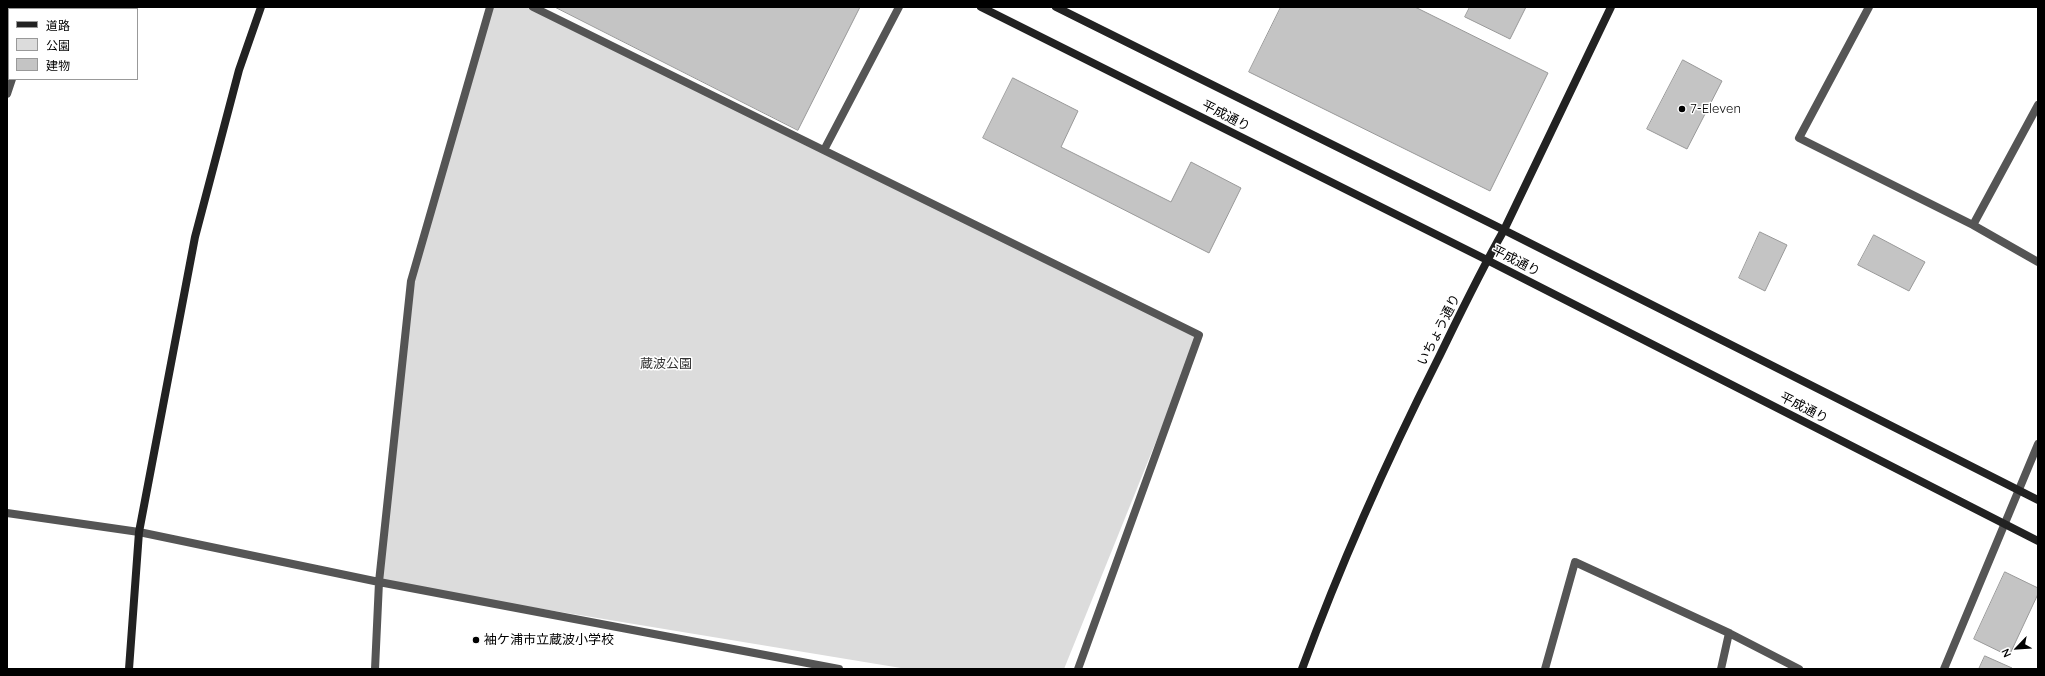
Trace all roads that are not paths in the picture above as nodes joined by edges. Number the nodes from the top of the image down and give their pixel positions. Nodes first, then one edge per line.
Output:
1 (261, 7) edge
2 (490, 7) edge
3 (533, 7) edge
4 (899, 7) edge
5 (981, 7) edge
6 (1056, 7) edge
7 (1611, 7) edge
8 (1869, 7) edge
9 (12, 80) edge
10 (7, 94) edge
11 (2038, 105) edge
12 (824, 150) junction
13 (1973, 225) junction
14 (1504, 230) junction
15 (1487, 260) junction
16 (2038, 262) edge
17 (2038, 444) edge
18 (2019, 491) junction
19 (2038, 500) edge
20 (7, 513) edge
21 (2006, 524) junction
22 (139, 532) junction
23 (2038, 541) edge
24 (379, 582) junction
25 (1729, 633) junction
26 (129, 669) edge
27 (374, 669) edge
28 (839, 669) edge
29 (1078, 669) edge
30 (1302, 669) edge
31 (1545, 669) edge
32 (1721, 669) edge
33 (1799, 669) edge
34 (1944, 669) edge

1 - 22 street
2 - 24 street
3 - 12 street
4 - 12 street
5 - 15 street, 平成通り
6 - 14 street, 平成通り
7 - 14 street, いちょう通り
8 - 13 street
9 - 10 street
11 - 13 street
12 - 29 street
13 - 16 street
14 - 15 street, いちょう通り
14 - 18 street, 平成通り
15 - 21 street, 平成通り
15 - 30 street, いちょう通り
17 - 18 street
18 - 19 street, 平成通り
18 - 21 street
20 - 22 street
21 - 23 street, 平成通り
21 - 34 street
22 - 24 street
22 - 26 street
24 - 27 street
24 - 28 street
25 - 31 street
25 - 32 street
25 - 33 street

